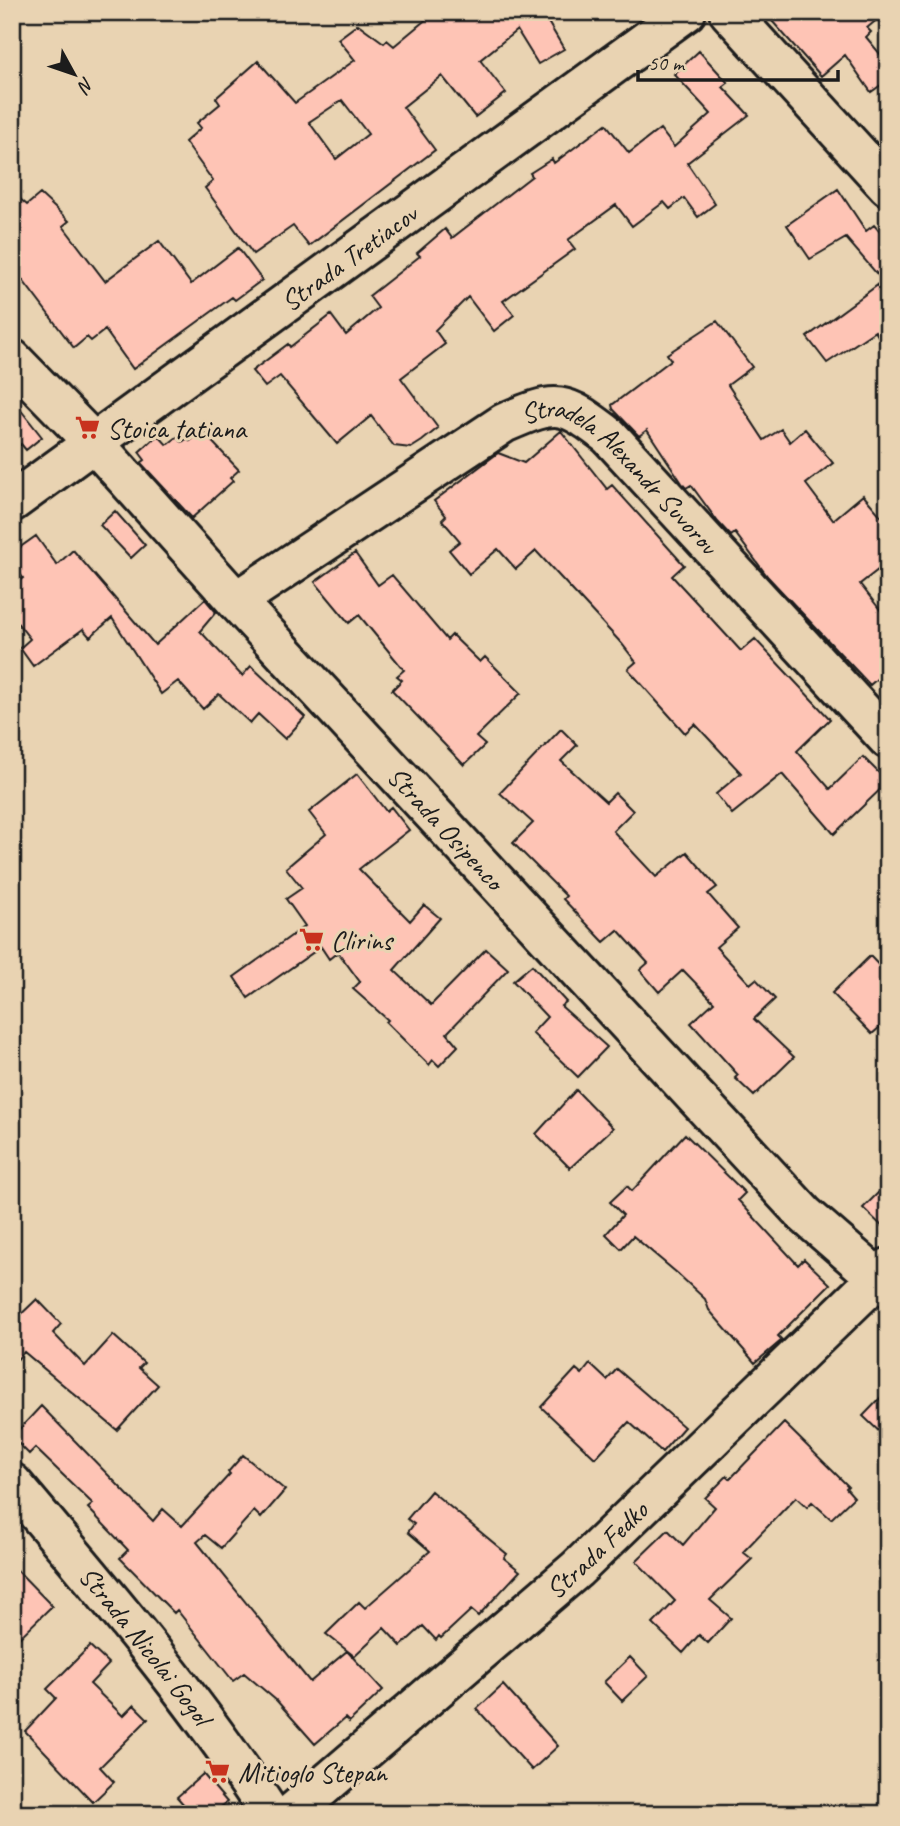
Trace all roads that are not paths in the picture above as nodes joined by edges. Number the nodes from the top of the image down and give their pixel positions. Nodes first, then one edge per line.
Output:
1 (687, 12) edge
2 (729, 12) edge
3 (888, 186) edge
4 (12, 359) edge
5 (94, 443) junction
6 (12, 502) edge
7 (236, 601) junction
8 (888, 739) edge
9 (884, 1278) edge
10 (12, 1483) edge
11 (270, 1814) edge
12 (291, 1814) edge

1 - 5 street, Strada Tretiacov
2 - 3 street
4 - 5 street, Strada Osipenco
5 - 6 street, Strada Tretiacov
5 - 7 street, Strada Osipenco
7 - 8 street, Stradela Alexandr Suvorov
7 - 9 street, Strada Osipenco
9 - 12 street, Strada Fedko
10 - 11 street, Strada Nicolai Gogol

